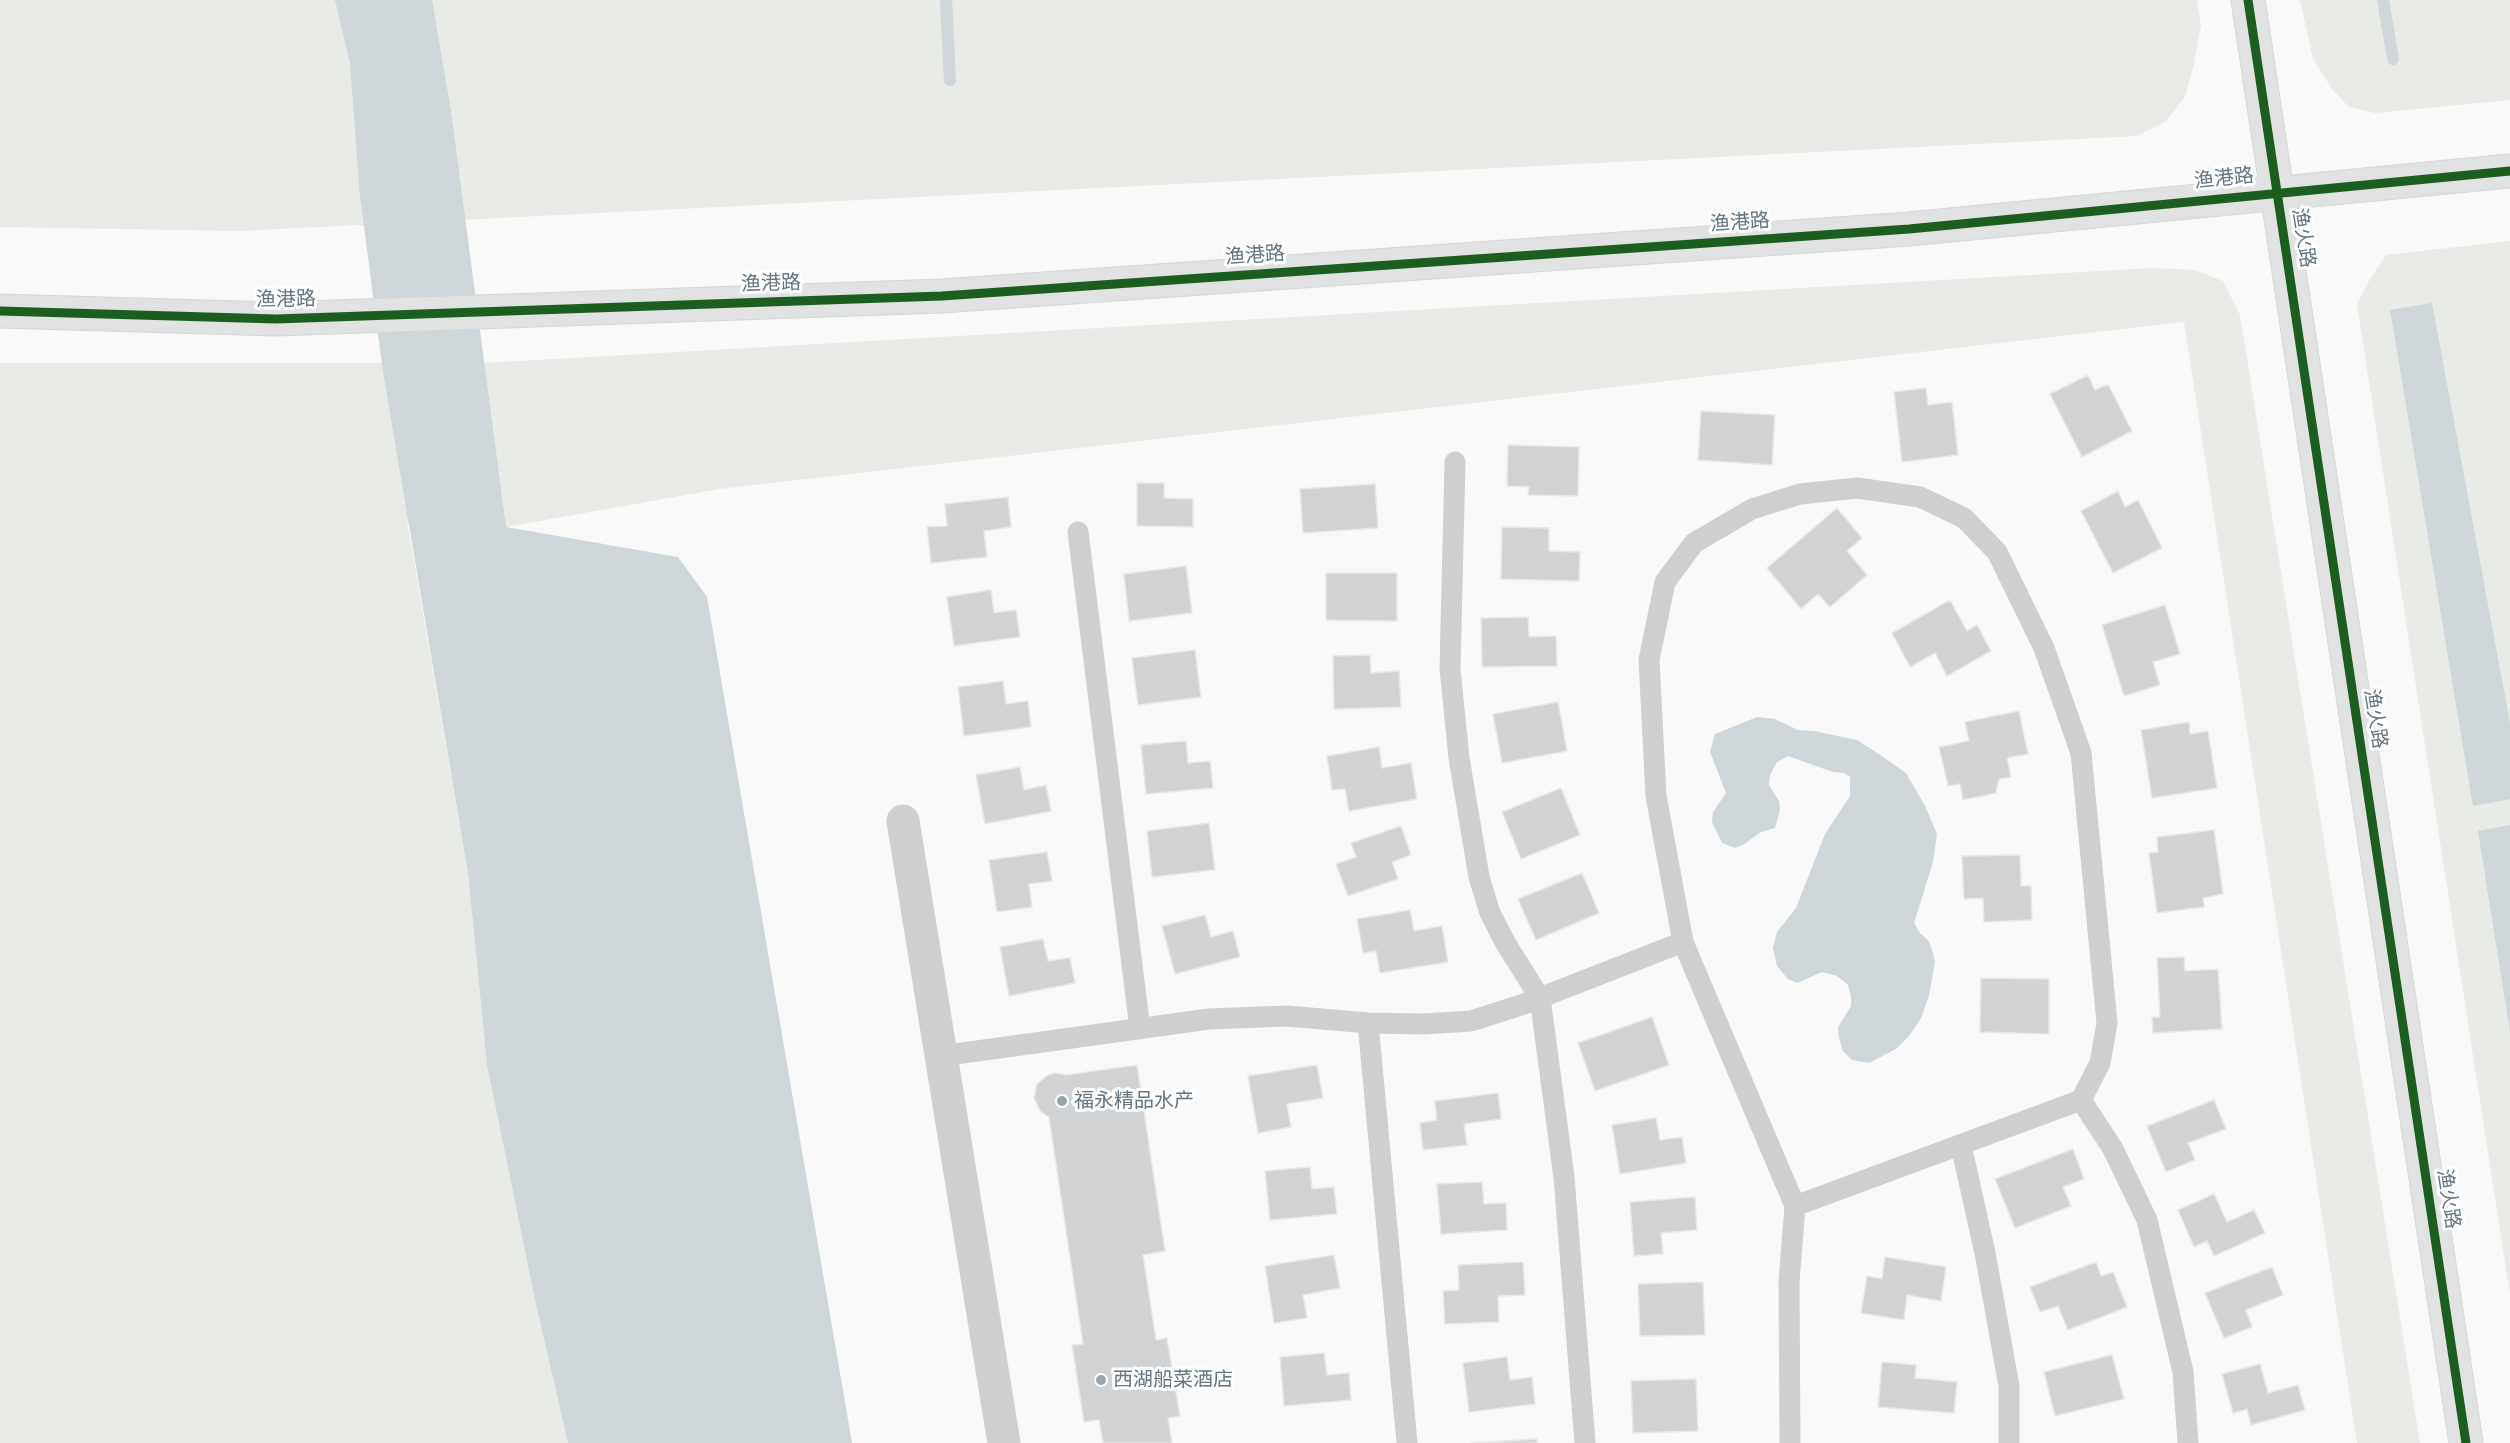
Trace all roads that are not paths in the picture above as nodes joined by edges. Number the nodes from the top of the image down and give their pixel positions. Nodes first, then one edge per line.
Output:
1 (2248, 0) edge
2 (2510, 171) edge
3 (2278, 192) junction
4 (0, 311) edge
5 (1455, 462) dead end
6 (1078, 532) dead end
7 (903, 821) dead end
8 (1683, 942) junction
9 (1540, 998) junction
10 (1368, 1023) junction
11 (1140, 1029) junction
12 (941, 1056) junction
13 (2081, 1100) junction
14 (1961, 1144) junction
15 (1795, 1206) junction
16 (1004, 1443) edge
17 (1407, 1443) edge
18 (1585, 1443) edge
19 (1790, 1443) edge
20 (2009, 1443) edge
21 (2188, 1443) edge
22 (2466, 1443) edge

1 - 3 street, 渔火路
2 - 3 street, 渔港路
3 - 4 street, 渔港路
3 - 22 street, 渔火路
5 - 9 lane
6 - 11 lane
7 - 12 street
8 - 9 lane
8 - 13 lane
8 - 15 lane
9 - 10 lane
9 - 18 lane
10 - 11 lane
10 - 17 lane
11 - 12 lane
12 - 16 street
13 - 14 lane
13 - 21 lane
14 - 15 lane
14 - 20 lane
15 - 19 lane

